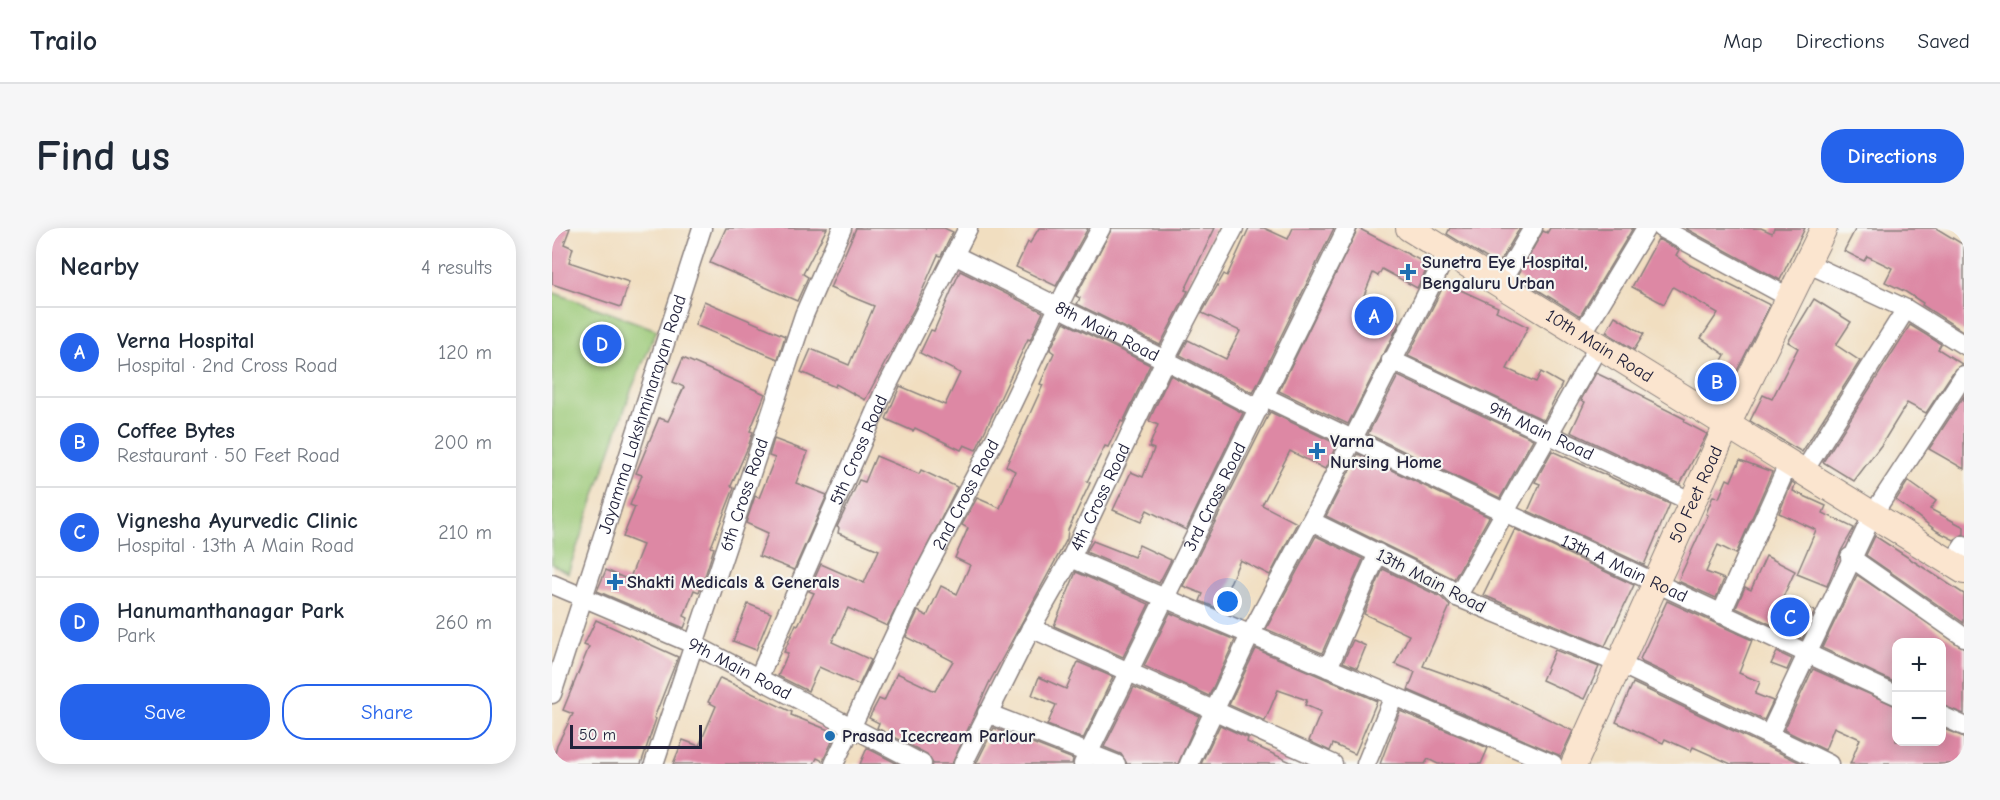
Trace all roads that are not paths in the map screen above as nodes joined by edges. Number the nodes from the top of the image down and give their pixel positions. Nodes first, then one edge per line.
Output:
1 (702, 228) edge
2 (842, 228) edge
3 (968, 228) edge
4 (1101, 228) edge
5 (1234, 228) edge
6 (1347, 228) edge
7 (1409, 228) edge
8 (1533, 228) edge
9 (1646, 228) edge
10 (1661, 228) edge
11 (1824, 228) edge
12 (1448, 252) junction
13 (954, 255) junction
14 (1807, 263) junction
15 (1500, 284) junction
16 (1790, 297) junction
17 (1059, 308) junction
18 (1906, 309) junction
19 (1591, 339) junction
20 (1964, 345) edge
21 (1165, 360) junction
22 (1390, 360) junction
23 (1964, 375) edge
24 (1262, 403) junction
25 (1728, 423) junction
26 (1548, 435) junction
27 (1351, 440) junction
28 (1796, 466) junction
29 (1692, 502) junction
30 (1504, 512) junction
31 (1872, 514) junction
32 (1311, 521) junction
33 (1378, 553) junction
34 (1850, 557) junction
35 (1071, 558) junction
36 (1960, 559) edge
37 (1656, 583) junction
38 (552, 584) edge
39 (1456, 597) junction
40 (584, 599) junction
41 (1166, 599) junction
42 (1721, 614) junction
43 (1031, 628) junction
44 (1250, 634) junction
45 (1964, 637) edge
46 (693, 644) junction
47 (1806, 653) junction
48 (1620, 664) junction
49 (1328, 668) junction
50 (1129, 672) junction
51 (759, 677) junction
52 (1892, 693) edge
53 (552, 694) edge
54 (1394, 696) junction
55 (1213, 710) junction
56 (987, 713) junction
57 (1946, 718) edge
58 (1964, 726) edge
59 (852, 728) junction
60 (1769, 735) junction
61 (1086, 758) edge
62 (654, 764) edge
63 (834, 764) edge
64 (922, 764) edge
65 (963, 764) edge
66 (1116, 764) edge
67 (1189, 764) edge
68 (1333, 764) edge
69 (1366, 764) edge
70 (1553, 764) edge
71 (1574, 764) edge
72 (1829, 764) edge

1 - 40 street, Jayamma Lakshminarayan Road
2 - 46 street, 6th Cross Road
3 - 13 street, 5th Cross Road
4 - 17 street, 2nd Cross Road
5 - 21 street, 4th Cross Road
6 - 24 street, 3rd Cross Road
7 - 12 main road, 10th Main Road
8 - 15 street
9 - 19 street
10 - 16 street
11 - 14 main road, 50 Feet Road
12 - 15 main road, 10th Main Road
12 - 22 street
13 - 17 street, 8th Main Road
13 - 51 street, 5th Cross Road
14 - 16 main road, 50 Feet Road
14 - 18 street
15 - 19 main road, 10th Main Road
16 - 25 main road, 50 Feet Road
17 - 21 street, 8th Main Road
17 - 59 street, 2nd Cross Road
18 - 20 street
18 - 28 street
19 - 25 main road, 10th Main Road
19 - 26 street
21 - 24 street, 8th Main Road
21 - 35 street, 4th Cross Road
22 - 26 street, 9th Main Road
22 - 27 street
23 - 31 street
24 - 27 street, 8th Main Road
24 - 41 street, 3rd Cross Road
25 - 28 main road, 10th Main Road
25 - 29 main road, 50 Feet Road
26 - 29 street, 9th Main Road
26 - 30 street
27 - 30 street, 13th A Main Road
27 - 32 street
28 - 31 main road, 10th Main Road
28 - 42 street
29 - 37 main road, 50 Feet Road
30 - 37 street, 13th A Main Road
30 - 39 street
31 - 34 street
31 - 36 main road, 10th Main Road
32 - 33 street, 13th Main Road
32 - 44 street
33 - 39 street, 13th Main Road
33 - 49 street
34 - 45 street
34 - 47 street
35 - 41 street
35 - 43 street, 4th Cross Road
37 - 42 street, 13th A Main Road
37 - 48 main road, 50 Feet Road
38 - 40 street, 9th Main Road
39 - 48 street, 13th Main Road
40 - 46 street, 9th Main Road
40 - 53 street, Jayamma Lakshminarayan Road
41 - 44 street
41 - 50 street, 3rd Cross Road
42 - 47 street, 13th A Main Road
43 - 50 street
43 - 56 street, 4th Cross Road
44 - 49 street
44 - 55 street
46 - 51 street, 9th Main Road
46 - 62 street, 6th Cross Road
47 - 52 street, 13th A Main Road
47 - 60 street
48 - 60 street, 13th Main Road
48 - 71 main road, 50 Feet Road
49 - 54 street
50 - 55 street
50 - 61 street, 3rd Cross Road
51 - 59 street, 9th Main Road
54 - 69 street
54 - 70 street
55 - 67 street
55 - 68 street
56 - 61 street
56 - 65 street, 4th Cross Road
57 - 58 street
59 - 63 street, 2nd Cross Road
59 - 64 street, 9th Main Road
60 - 72 street, 13th Main Road
61 - 66 street

